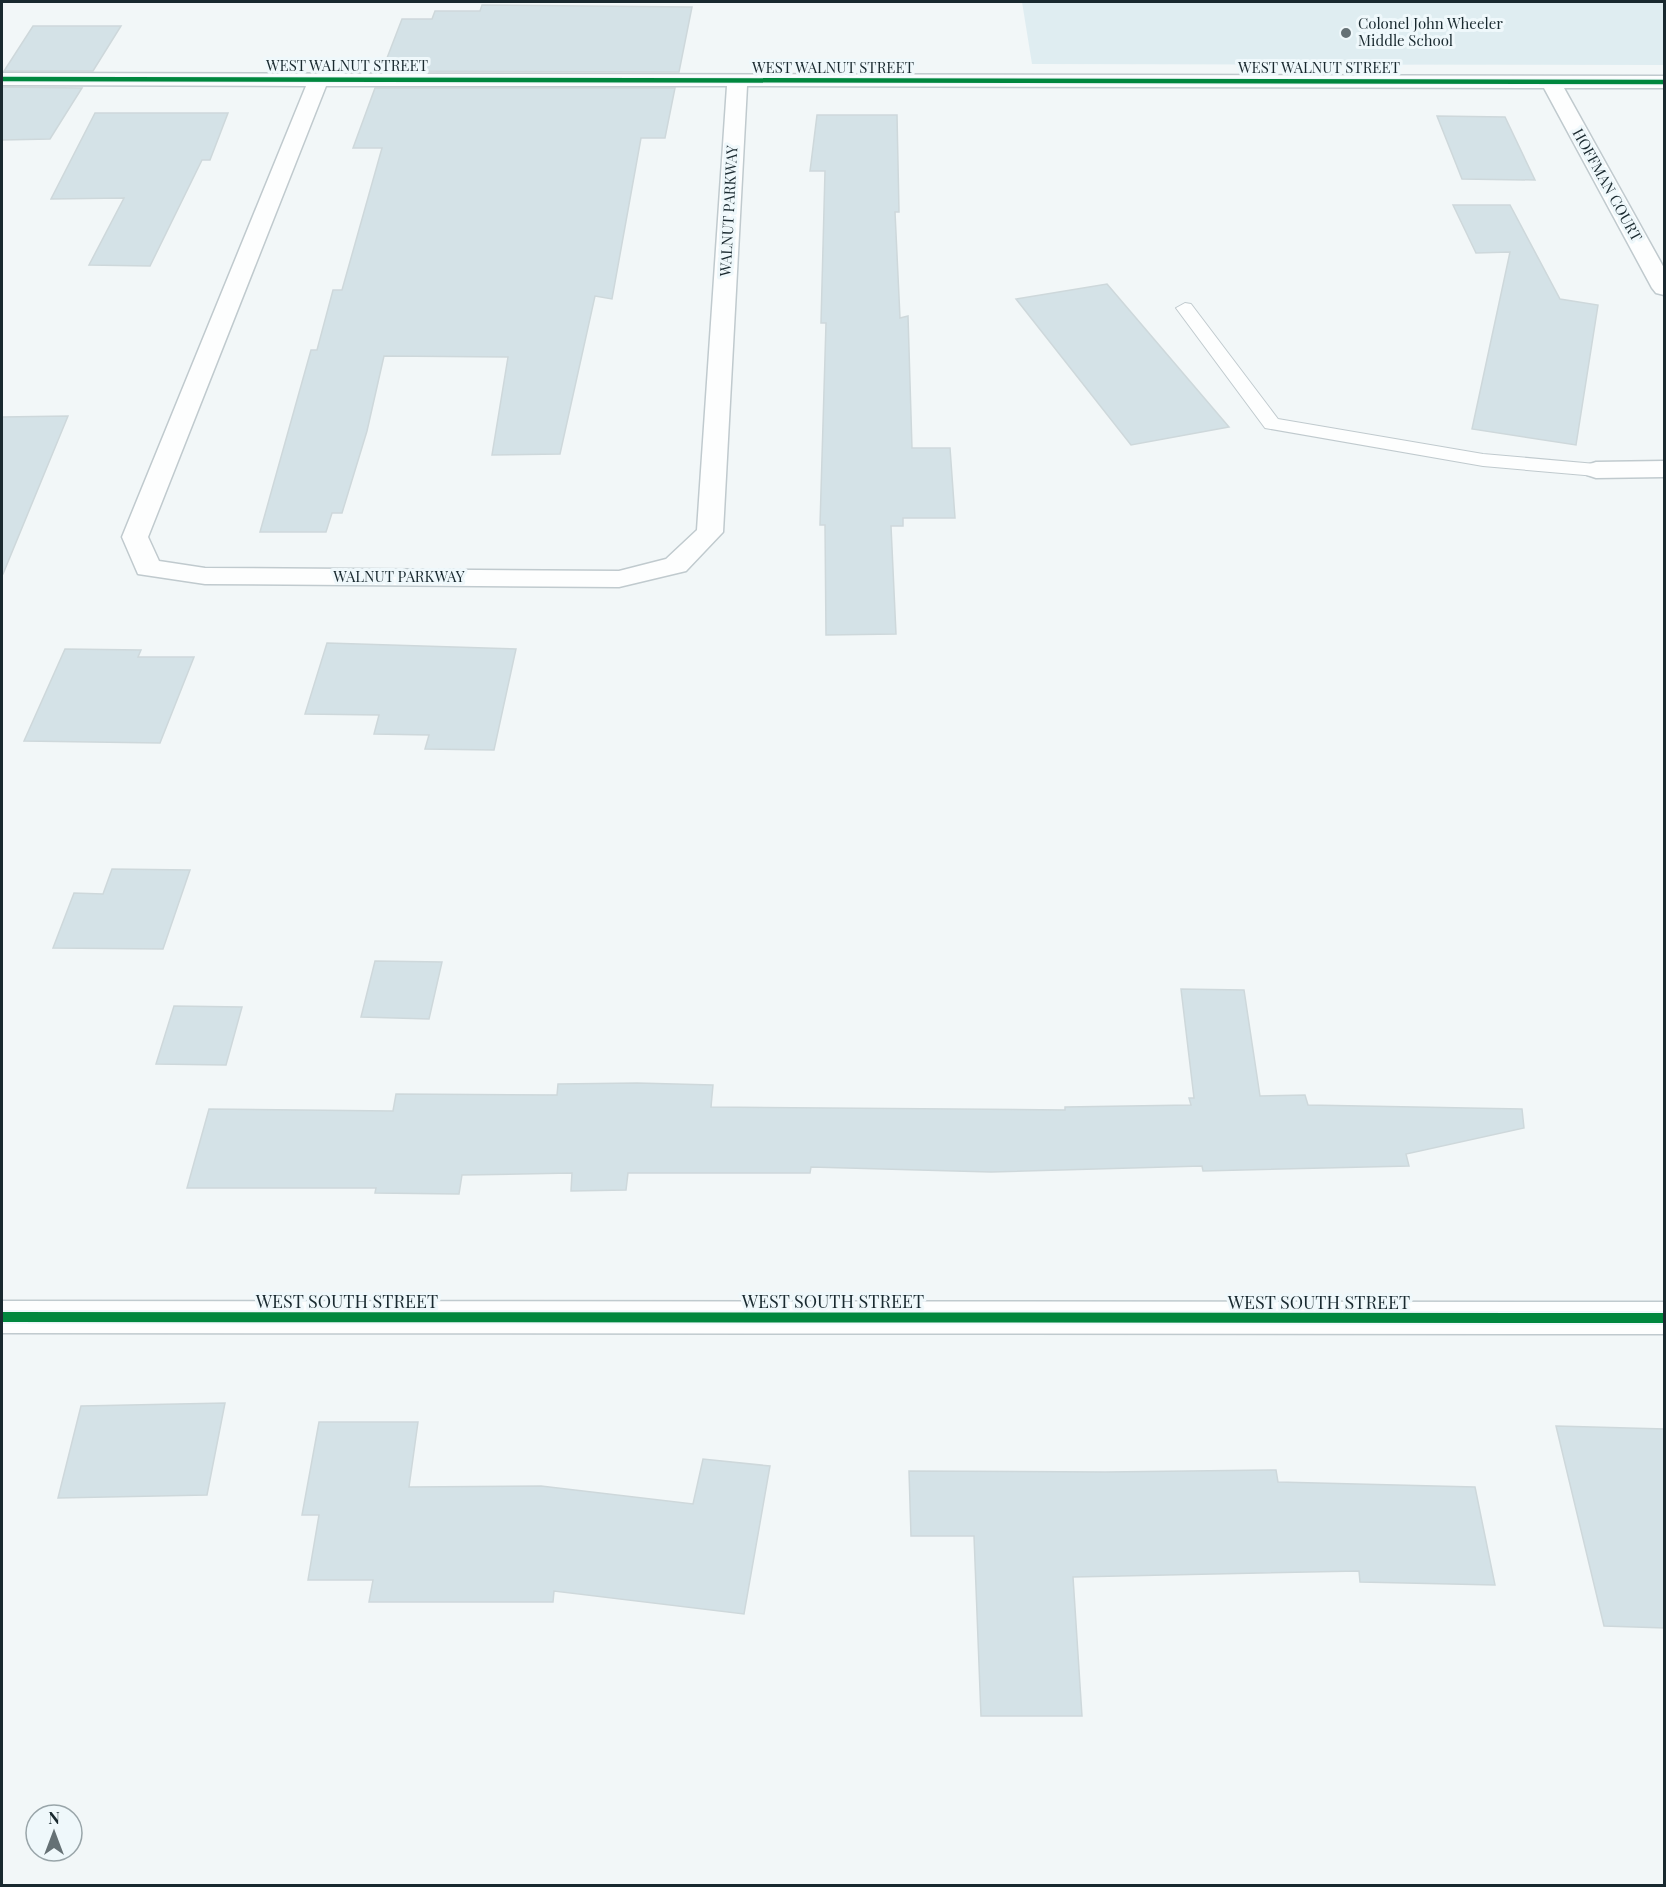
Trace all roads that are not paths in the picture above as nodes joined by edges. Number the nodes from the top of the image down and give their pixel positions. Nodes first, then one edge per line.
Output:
1 (2, 79) edge
2 (319, 79) junction
3 (1551, 81) junction
4 (737, 82) junction
5 (1665, 82) edge
6 (1665, 288) edge
7 (1185, 308) dead end
8 (1665, 469) edge
9 (1596, 470) joint
10 (2, 1317) edge
11 (1665, 1318) edge

1 - 2 street, WEST WALNUT STREET
2 - 4 street, WEST WALNUT STREET
2 - 4 street, WALNUT PARKWAY
3 - 4 street, WEST WALNUT STREET
3 - 5 street, WEST WALNUT STREET
3 - 6 street, HOFFMAN COURT
7 - 9 lane
8 - 9 street
10 - 11 street, WEST SOUTH STREET

